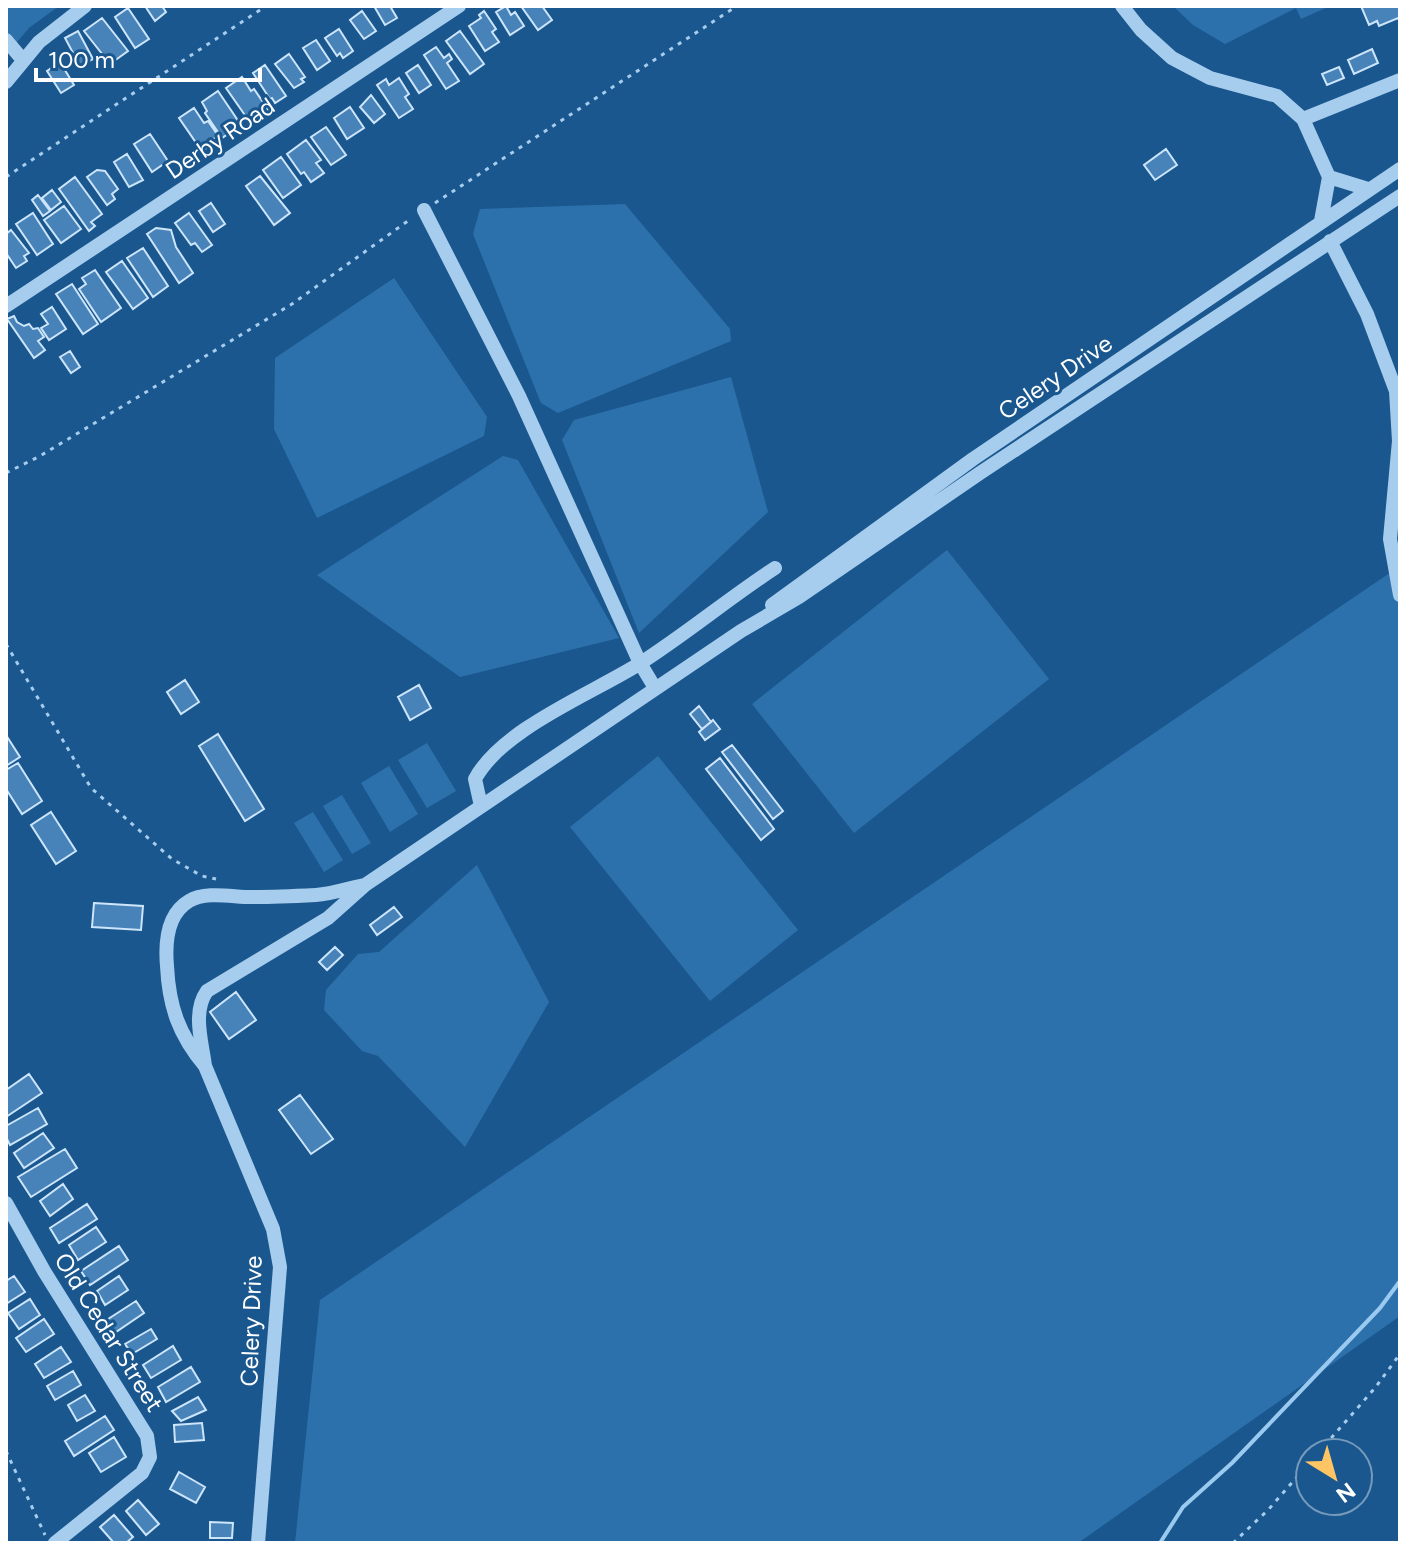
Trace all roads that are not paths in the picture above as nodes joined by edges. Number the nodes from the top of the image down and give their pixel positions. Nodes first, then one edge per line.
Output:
1 (85, 6) edge
2 (459, 6) edge
3 (1122, 6) edge
4 (6, 40) edge
5 (22, 59) junction
6 (1400, 80) edge
7 (6, 82) edge
8 (1303, 119) junction
9 (1400, 169) edge
10 (1329, 177) junction
11 (1368, 189) junction
12 (1400, 196) edge
13 (424, 210) road end
14 (1321, 221) junction
15 (1330, 241) junction
16 (6, 306) edge
17 (775, 568) dead end
18 (1400, 595) edge
19 (741, 631) junction
20 (640, 663) junction
21 (655, 688) junction
22 (481, 806) junction
23 (365, 885) junction
24 (205, 1066) junction
25 (6, 1203) edge
26 (55, 1543) edge
27 (258, 1543) edge

1 - 5 street
2 - 16 street, Derby Road
3 - 8 street
4 - 5 street
5 - 7 street
6 - 8 street
8 - 10 street
9 - 11 street, Celery Drive
10 - 11 street
10 - 14 street
11 - 14 street, Celery Drive
12 - 15 street, Celery Drive
13 - 20 street
14 - 19 street, Celery Drive
15 - 18 street
15 - 19 street, Celery Drive
17 - 20 street
19 - 21 street, Celery Drive
20 - 21 street
20 - 22 street
21 - 22 street, Celery Drive
22 - 23 street, Celery Drive
23 - 24 street, Celery Drive
23 - 24 street, Celery Drive
24 - 27 street, Celery Drive
25 - 26 street, Old Cedar Street

